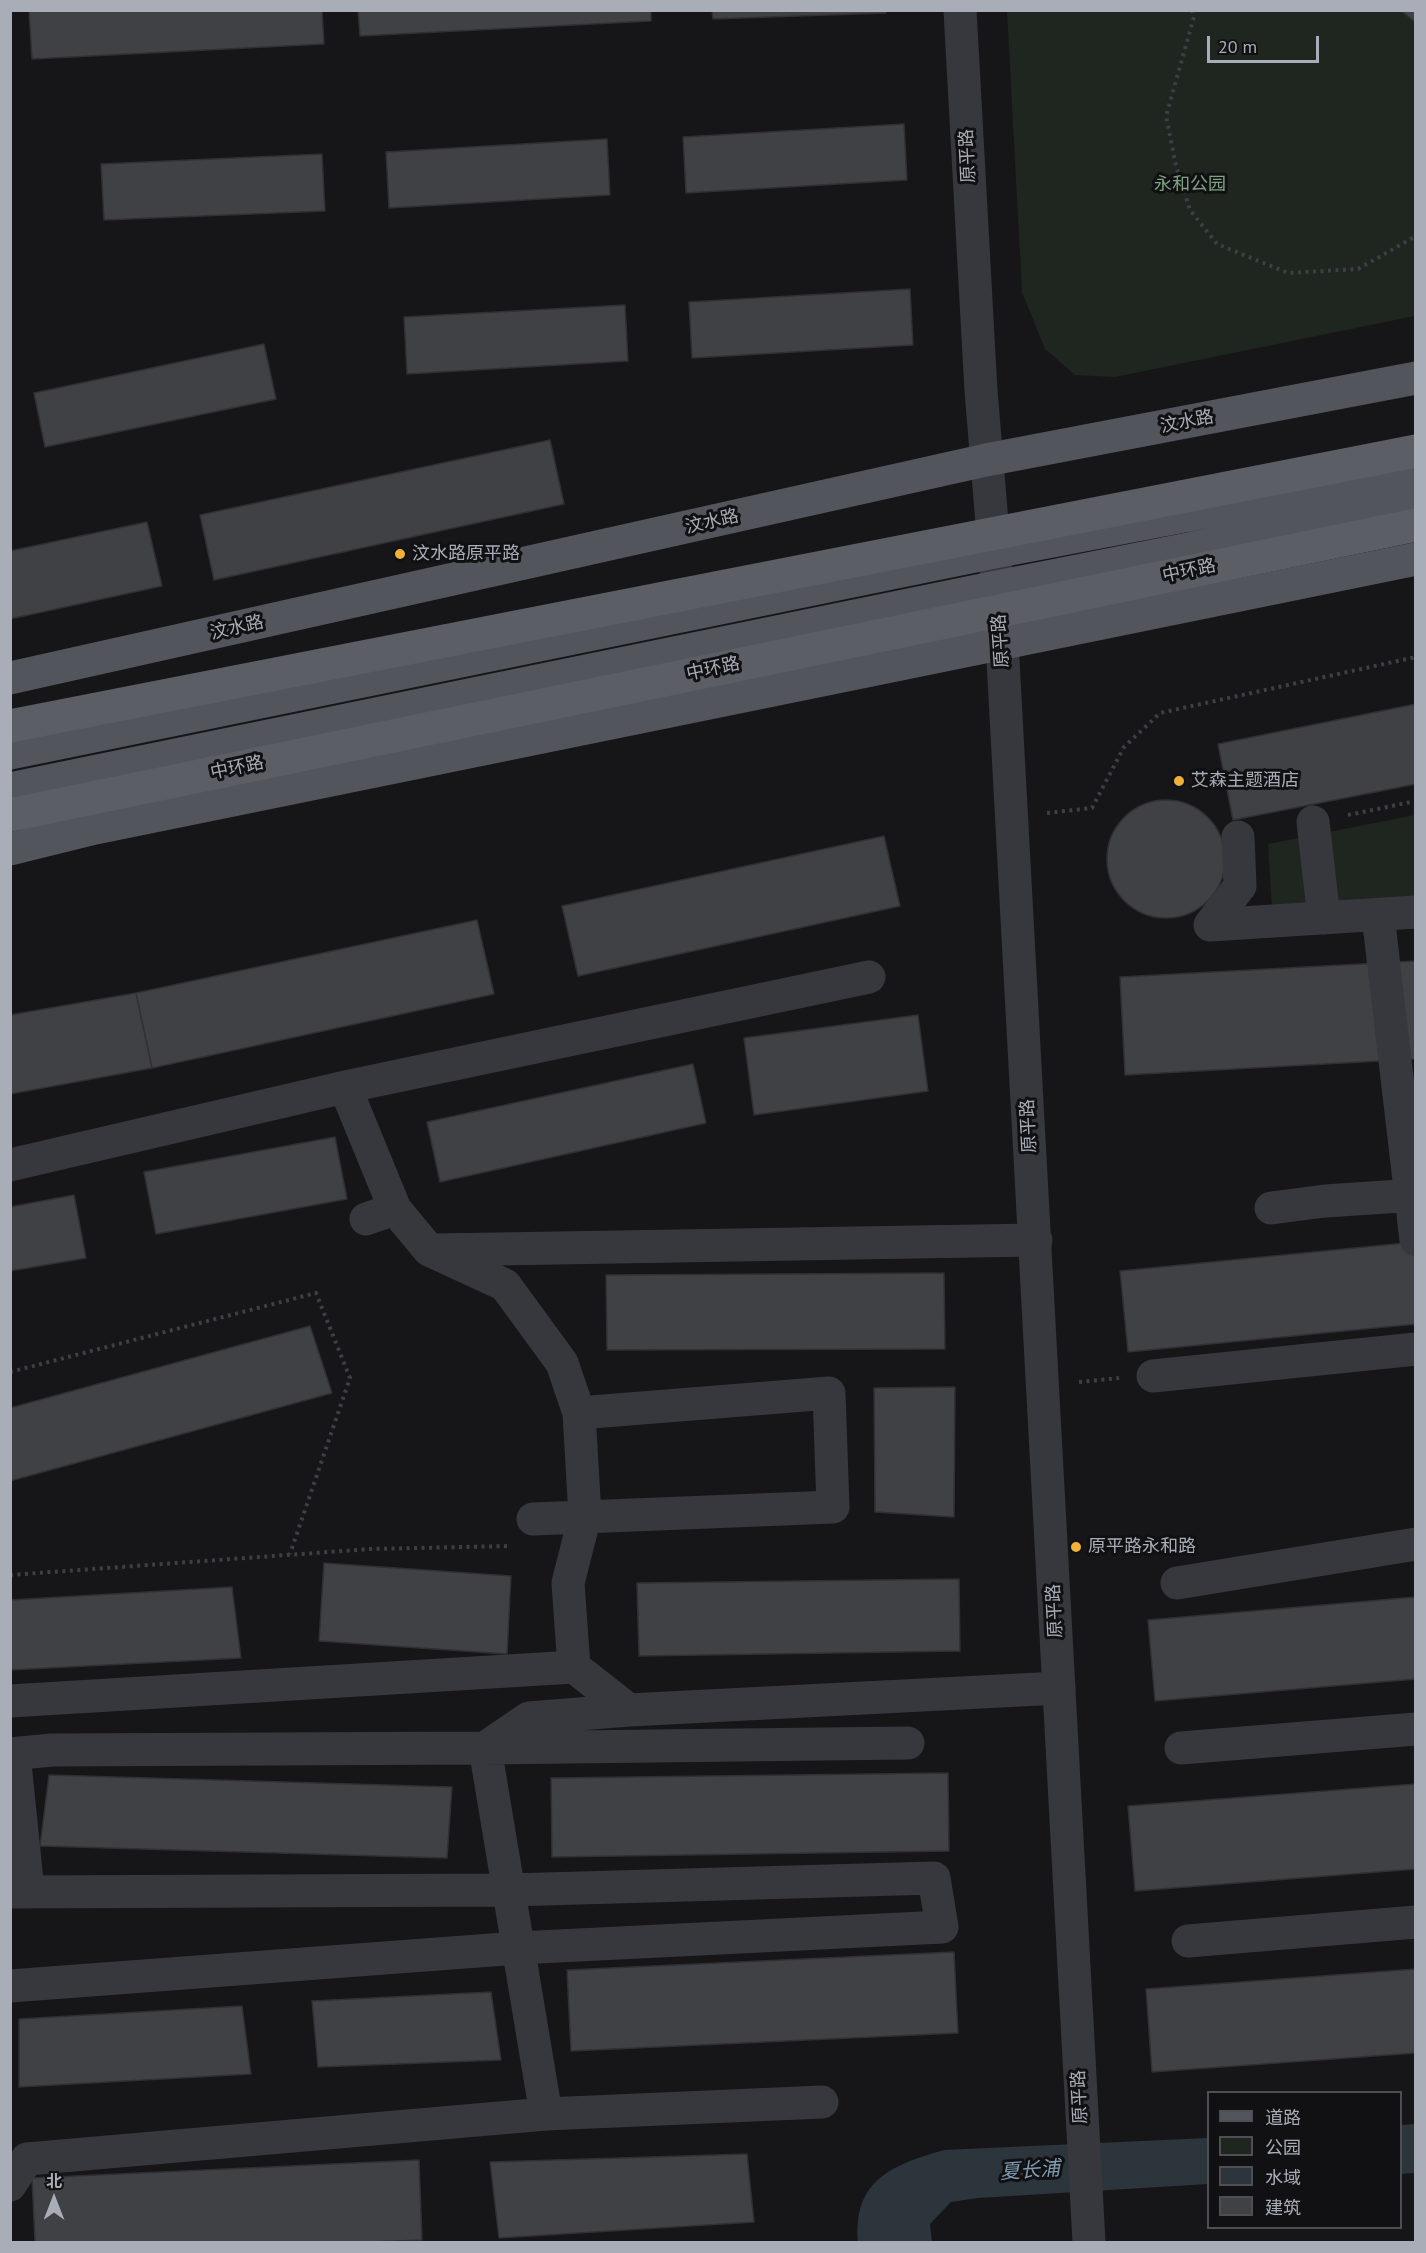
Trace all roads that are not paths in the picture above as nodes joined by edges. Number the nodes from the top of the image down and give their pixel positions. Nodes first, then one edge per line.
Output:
1 (960, 10) edge
2 (1416, 378) edge
3 (1416, 452) edge
4 (986, 460) junction
5 (1416, 472) edge
6 (1416, 504) edge
7 (1416, 525) edge
8 (994, 552) junction
9 (1416, 559) edge
10 (997, 587) junction
11 (1002, 642) junction
12 (10, 678) edge
13 (10, 726) edge
14 (207, 749) junction
15 (10, 753) edge
16 (10, 789) edge
17 (10, 815) edge
18 (1313, 822) dead end
19 (95, 828) junction
20 (1238, 837) dead end
21 (10, 849) edge
22 (1416, 912) edge
23 (1378, 915) junction
24 (1324, 918) junction
25 (869, 977) dead end
26 (345, 1087) junction
27 (10, 1165) edge
28 (1414, 1196) edge
29 (1271, 1208) dead end
30 (1036, 1240) junction
31 (1416, 1240) edge
32 (429, 1250) junction
33 (1416, 1349) edge
34 (1153, 1376) road end
35 (579, 1413) junction
36 (585, 1516) junction
37 (527, 1532) road end
38 (1416, 1544) edge
39 (1177, 1583) dead end
40 (574, 1667) junction
41 (1059, 1688) junction
42 (10, 1701) edge
43 (629, 1710) junction
44 (1416, 1729) edge
45 (908, 1743) dead end
46 (485, 1748) junction
47 (1181, 1748) dead end
48 (12, 1754) edge
49 (509, 1890) junction
50 (19, 1891) edge
51 (1416, 1922) edge
52 (1188, 1941) dead end
53 (518, 1948) junction
54 (10, 1986) edge
55 (822, 2102) dead end
56 (546, 2114) junction
57 (16, 2163) edge
58 (1089, 2242) edge

1 - 4 street, 原平路
2 - 4 main road, 汶水路
3 - 13 highway, bridge
4 - 8 street, 原平路
4 - 12 main road, 汶水路
5 - 8 main road
6 - 10 main road
7 - 17 highway, 中环路, bridge
8 - 10 street, 原平路
8 - 15 main road
9 - 11 main road
10 - 11 street, 原平路
10 - 14 main road
11 - 19 main road
11 - 30 street, 原平路
14 - 16 main road
14 - 19 main road
18 - 24 street
19 - 21 main road
20 - 24 street
22 - 23 street
23 - 24 street
23 - 28 street
25 - 26 street
26 - 27 street
26 - 32 street
28 - 29 street
28 - 31 street
30 - 32 street
30 - 41 street, 原平路
32 - 35 street
33 - 34 street
35 - 36 street
35 - 36 street
36 - 37 street
36 - 40 street
38 - 39 street
40 - 42 street
40 - 43 street
41 - 43 street
41 - 58 street, 原平路
43 - 46 street
44 - 47 street
45 - 46 street
46 - 48 street
46 - 49 street
48 - 50 street
49 - 50 street
49 - 53 street
49 - 53 street
51 - 52 street
53 - 54 street
53 - 56 street
55 - 56 street
56 - 57 street

